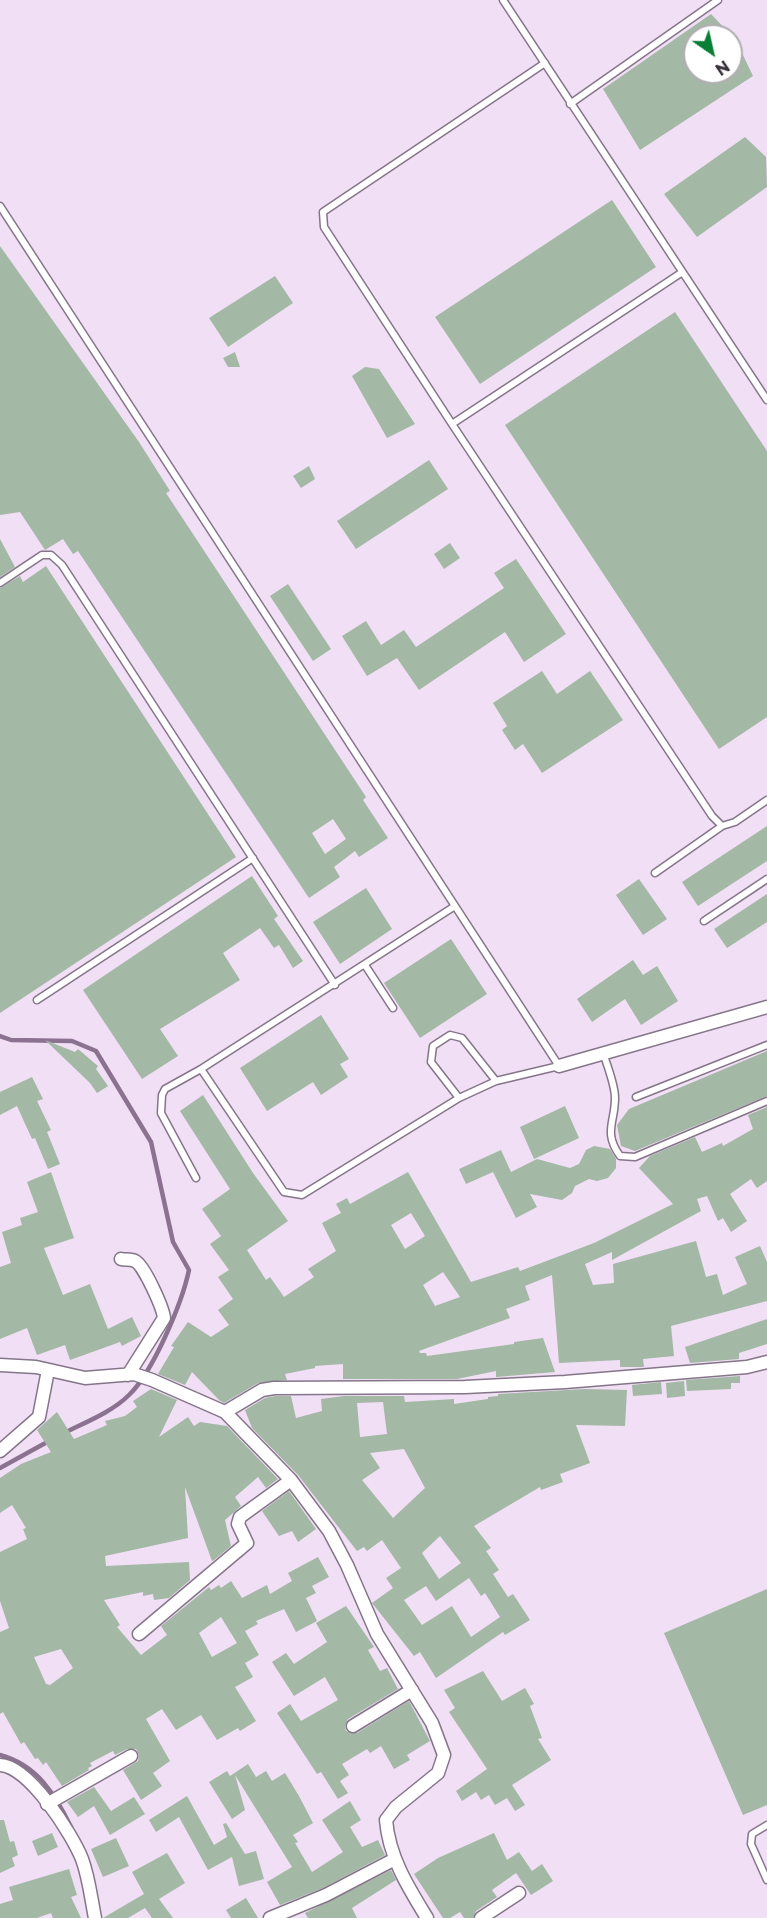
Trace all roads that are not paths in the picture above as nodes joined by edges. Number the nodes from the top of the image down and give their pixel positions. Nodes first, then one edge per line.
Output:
1 (503, 0) edge
2 (718, 0) edge
3 (545, 63) junction
4 (570, 104) junction
5 (0, 206) edge
6 (681, 273) junction
7 (767, 400) edge
8 (452, 424) junction
9 (0, 583) edge
10 (767, 800) edge
11 (722, 826) junction
12 (253, 858) junction
13 (655, 873) dead end
14 (767, 879) edge
15 (455, 906) junction
16 (704, 921) dead end
17 (365, 965) junction
18 (335, 985) junction
19 (37, 1000) dead end
20 (767, 1007) edge
21 (393, 1008) dead end
22 (767, 1045) edge
23 (603, 1052) junction
24 (559, 1066) junction
25 (201, 1069) junction
26 (496, 1081) junction
27 (636, 1097) dead end
28 (459, 1098) junction
29 (767, 1101) edge
30 (196, 1178) dead end
31 (121, 1259) dead end
32 (767, 1362) edge
33 (0, 1365) edge
34 (48, 1370) junction
35 (131, 1375) junction
36 (225, 1412) junction
37 (0, 1451) edge
38 (291, 1480) junction
39 (139, 1634) dead end
40 (412, 1690) junction
41 (353, 1726) dead end
42 (131, 1756) dead end
43 (0, 1765) edge
44 (54, 1800) junction
45 (767, 1825) edge
46 (395, 1859) junction
47 (767, 1880) edge
48 (519, 1893) dead end
49 (95, 1918) edge
50 (270, 1918) edge
51 (427, 1918) edge
52 (481, 1918) edge

1 - 3 lane
2 - 4 lane
3 - 4 lane
3 - 8 lane
4 - 6 lane
5 - 15 lane
6 - 7 lane
6 - 8 lane
8 - 11 lane
9 - 12 lane
10 - 11 lane
11 - 13 lane
12 - 18 lane
12 - 19 lane
14 - 16 lane
15 - 17 lane
15 - 24 lane
17 - 18 lane
17 - 21 lane
18 - 25 lane
20 - 23 street
22 - 27 lane
23 - 24 street
23 - 29 lane
24 - 26 lane
25 - 28 lane
25 - 30 lane
26 - 28 lane
26 - 28 lane
31 - 35 street
32 - 36 street
33 - 34 street
34 - 35 street
34 - 37 street
35 - 36 street
36 - 38 street
38 - 39 street
38 - 40 street
40 - 41 street
40 - 46 street
42 - 44 street
43 - 44 street
44 - 49 street
45 - 47 lane
46 - 50 street
46 - 51 street
48 - 52 street

